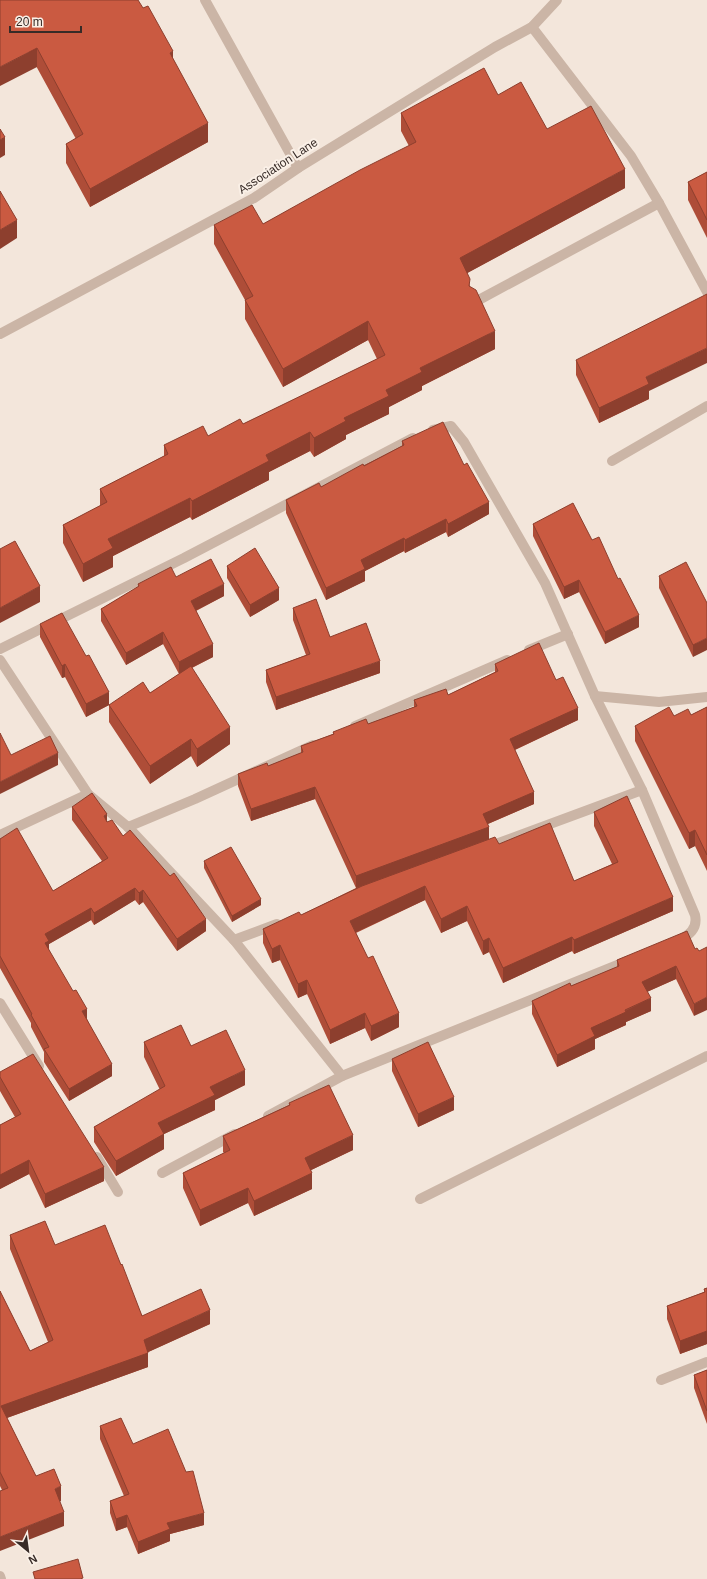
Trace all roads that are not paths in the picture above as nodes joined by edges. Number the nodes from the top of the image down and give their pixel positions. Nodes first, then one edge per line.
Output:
1 (205, 0) edge
2 (557, 0) edge
3 (532, 27) junction
4 (298, 168) junction
5 (659, 203) junction
6 (707, 292) edge
7 (475, 302) edge
8 (0, 334) edge
9 (707, 406) edge
10 (612, 461) dead end
11 (568, 634) junction
12 (0, 649) edge
13 (0, 660) edge
14 (595, 696) junction
15 (707, 697) edge
16 (343, 731) edge
17 (322, 741) edge
18 (642, 790) junction
19 (88, 794) junction
20 (128, 827) junction
21 (0, 835) edge
22 (478, 850) edge
23 (286, 921) edge
24 (234, 940) junction
25 (667, 945) edge
26 (638, 957) edge
27 (0, 1003) edge
28 (707, 1056) edge
29 (342, 1076) junction
30 (46, 1077) edge
31 (259, 1121) edge
32 (245, 1128) edge
33 (93, 1151) edge
34 (162, 1173) dead end
35 (118, 1192) dead end
36 (420, 1199) dead end
37 (707, 1362) edge
38 (661, 1380) dead end

1 - 4 street
2 - 3 street, Association Lane
3 - 4 street, Association Lane
3 - 5 street
4 - 8 street, Association Lane
5 - 6 street
5 - 7 street
9 - 10 street
11 - 12 street
11 - 14 street
11 - 16 street
13 - 19 street
14 - 15 street
14 - 18 street
17 - 20 street
18 - 22 street
18 - 25 street
19 - 20 street
19 - 21 street
20 - 24 street
23 - 24 street
24 - 29 street
26 - 29 street
27 - 30 street
28 - 36 street
29 - 31 street
32 - 34 street
33 - 35 street
37 - 38 street

